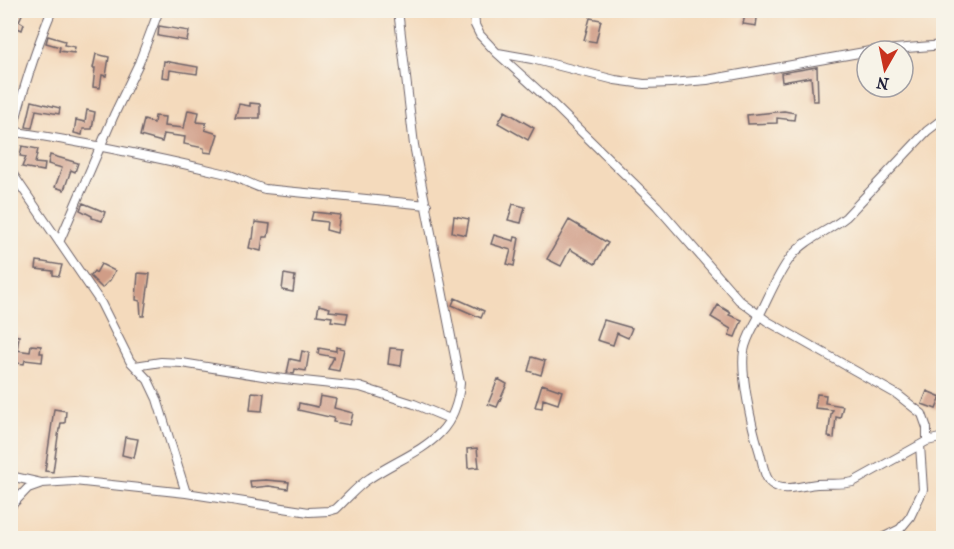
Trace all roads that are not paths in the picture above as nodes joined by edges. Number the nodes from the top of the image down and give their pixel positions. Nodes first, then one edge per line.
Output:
1 (52, 10) edge
2 (159, 10) edge
3 (398, 10) edge
4 (474, 10) edge
5 (944, 45) edge
6 (497, 53) junction
7 (944, 118) edge
8 (12, 131) edge
9 (10, 141) edge
10 (101, 145) junction
11 (10, 170) edge
12 (427, 205) junction
13 (60, 240) junction
14 (759, 316) junction
15 (135, 366) junction
16 (450, 419) junction
17 (944, 437) edge
18 (923, 443) junction
19 (10, 476) edge
20 (42, 483) junction
21 (186, 493) junction
22 (10, 507) edge
23 (882, 538) edge

1 - 8 street
2 - 10 street
3 - 12 street
4 - 6 street
5 - 6 street
6 - 14 street
7 - 14 street
8 - 9 street
8 - 10 street
10 - 12 street
10 - 13 street
11 - 13 street
12 - 16 street
13 - 15 street
14 - 18 street
14 - 18 street
15 - 16 street
15 - 21 street
16 - 21 street
17 - 18 street
18 - 23 street
19 - 20 street
20 - 21 street
20 - 22 street

